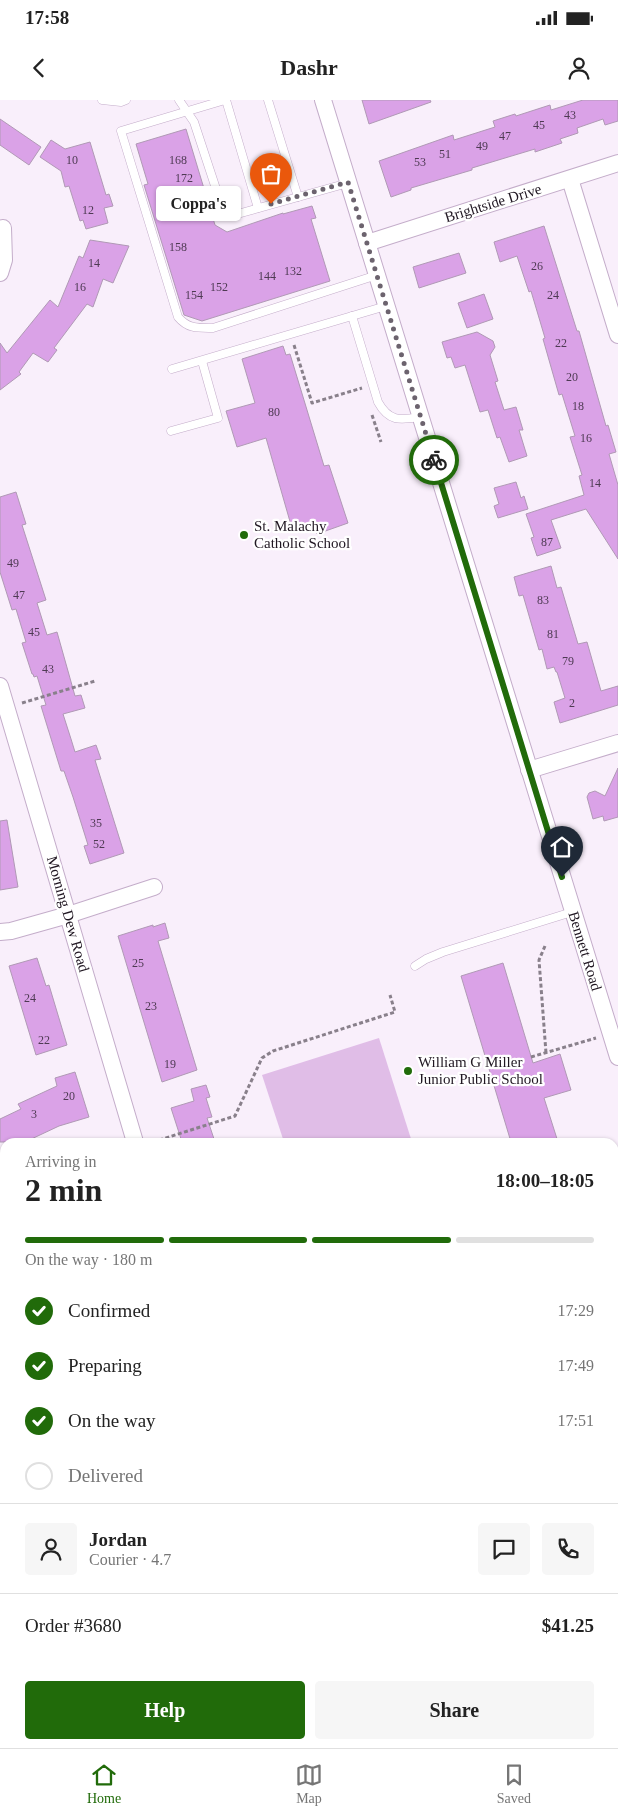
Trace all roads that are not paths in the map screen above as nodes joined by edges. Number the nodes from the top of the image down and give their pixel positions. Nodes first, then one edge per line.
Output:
1 (102, 100) edge
2 (126, 100) edge
3 (179, 100) edge
4 (225, 100) edge
5 (268, 100) edge
6 (323, 100) edge
7 (186, 112) junction
8 (618, 163) edge
9 (570, 179) junction
10 (348, 182) junction
11 (298, 197) junction
12 (258, 208) junction
13 (3, 228) dead end
14 (367, 243) junction
15 (0, 273) edge
16 (377, 275) junction
17 (386, 306) junction
18 (352, 316) junction
19 (618, 335) edge
20 (202, 361) junction
21 (172, 370) dead end
22 (420, 417) junction
23 (171, 431) dead end
24 (0, 686) edge
25 (618, 743) edge
26 (529, 770) junction
27 (154, 887) dead end
28 (572, 912) junction
29 (68, 915) junction
30 (0, 932) edge
31 (416, 966) dead end
32 (618, 1057) edge
33 (133, 1138) edge

1 - 2 lane
3 - 7 lane
4 - 7 lane
4 - 12 lane
5 - 11 lane
6 - 10 street, Bennett Road
7 - 12 lane
7 - 16 lane
8 - 9 street, Brightside Drive
9 - 14 street, Brightside Drive
9 - 19 street
10 - 11 lane
10 - 14 street, Bennett Road
11 - 12 lane
13 - 15 street
14 - 16 street, Bennett Road
16 - 17 street, Bennett Road
17 - 18 lane
17 - 22 street, Bennett Road
18 - 20 lane
18 - 22 lane
20 - 21 lane
20 - 23 lane
22 - 26 street, Bennett Road
24 - 29 street, Morning Dew Road
25 - 26 street
26 - 28 street, Bennett Road
27 - 29 street
28 - 31 lane
28 - 32 street, Bennett Road
29 - 30 street
29 - 33 street, Morning Dew Road

